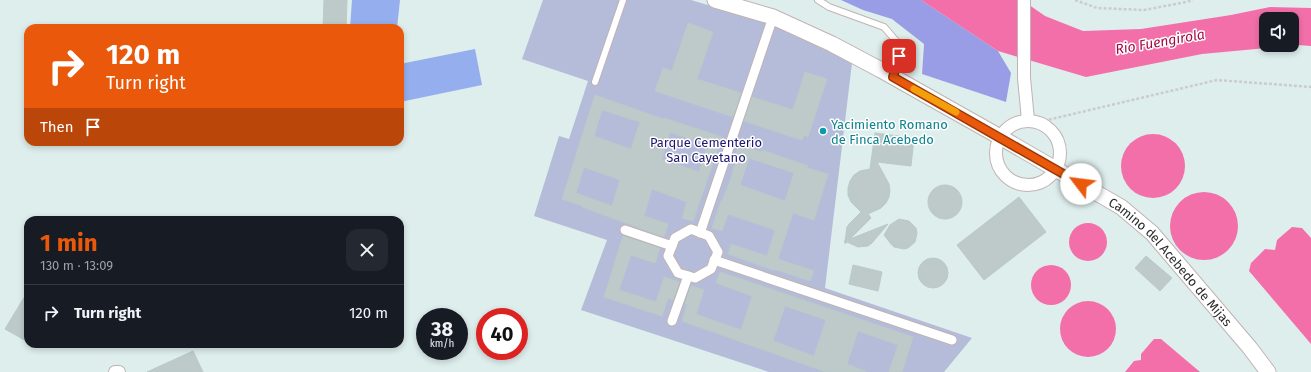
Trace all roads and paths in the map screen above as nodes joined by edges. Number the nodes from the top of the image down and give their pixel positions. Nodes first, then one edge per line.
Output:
1 (623, 0) edge
2 (715, 0) edge
3 (818, 0) edge
4 (1024, 0) edge
5 (1075, 0) edge
6 (1193, 0) edge
7 (772, 17) junction
8 (893, 77) junction
9 (595, 82) dead end
10 (1311, 87) edge
11 (1033, 121) junction
12 (1000, 137) junction
13 (1055, 169) junction
14 (625, 230) dead end
15 (700, 232) junction
16 (672, 246) junction
17 (714, 260) junction
18 (688, 276) junction
19 (672, 321) dead end
20 (952, 340) dead end
21 (115, 372) edge
22 (119, 372) edge
23 (1268, 372) edge

1 - 9 lane
2 - 7 street, Camino del Acebedo de Mijas
3 - 8 lane
4 - 11 street
5 - 6 path
7 - 8 street, Camino del Acebedo de Mijas
7 - 15 street
8 - 12 street, Camino del Acebedo de Mijas
10 - 11 path
11 - 12 street
11 - 13 street
12 - 13 street, Camino del Acebedo de Mijas
12 - 13 street
13 - 23 street, Camino del Acebedo de Mijas
14 - 16 street
15 - 16 street
15 - 17 street
16 - 18 street
17 - 18 street
17 - 20 street
18 - 19 street
21 - 22 street

